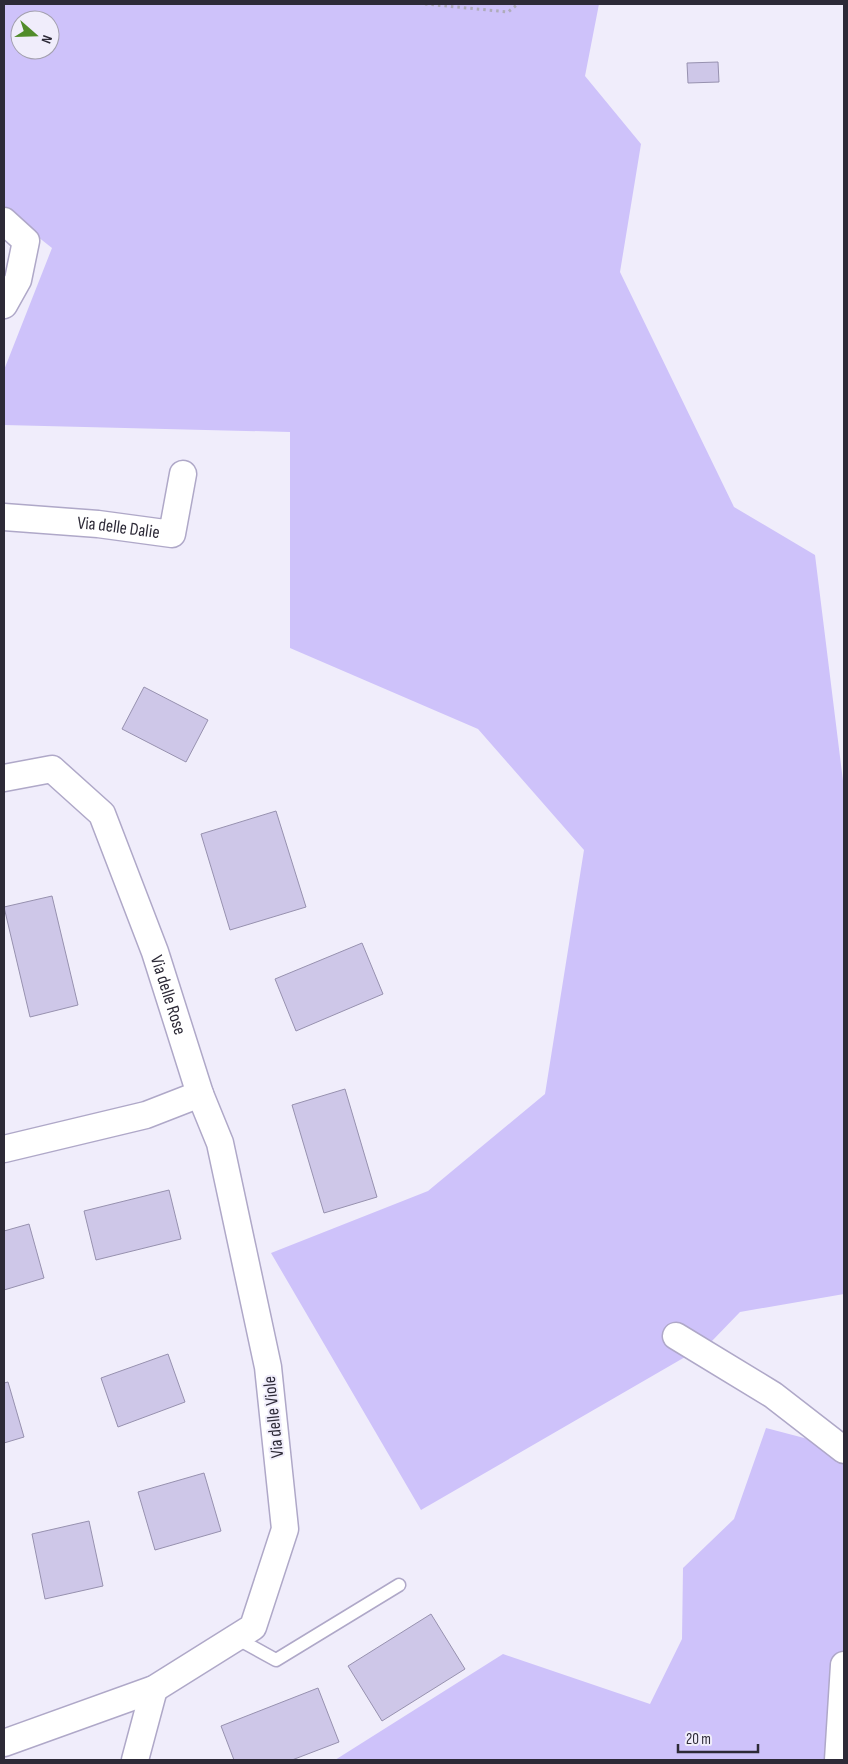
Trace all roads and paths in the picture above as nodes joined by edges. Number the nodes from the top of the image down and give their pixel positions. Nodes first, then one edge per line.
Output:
1 (425, 4) edge
2 (518, 4) edge
3 (4, 221) edge
4 (4, 305) edge
5 (183, 474) dead end
6 (4, 517) edge
7 (4, 778) edge
8 (200, 1094) junction
9 (4, 1150) edge
10 (676, 1336) dead end
11 (844, 1450) edge
12 (399, 1585) dead end
13 (236, 1638) junction
14 (844, 1665) edge
15 (154, 1689) junction
16 (4, 1743) edge
17 (135, 1760) edge
18 (838, 1760) edge

1 - 2 path
3 - 4 street
5 - 6 street, Via delle Dalie
7 - 8 street, Via delle Rose
8 - 9 street
8 - 13 street, Via delle Viole
10 - 11 street
12 - 13 lane
13 - 15 street, Via delle Viole
14 - 18 street
15 - 16 street, Via delle Viole
15 - 17 street

